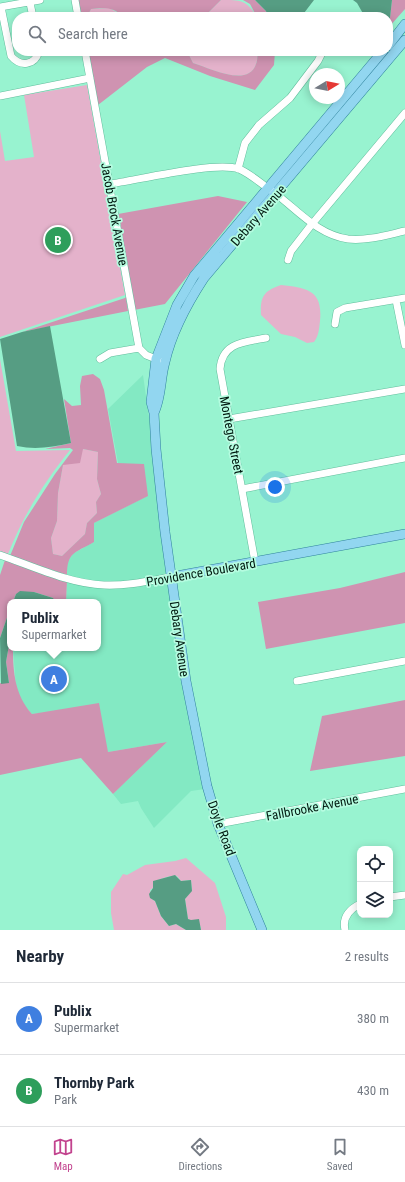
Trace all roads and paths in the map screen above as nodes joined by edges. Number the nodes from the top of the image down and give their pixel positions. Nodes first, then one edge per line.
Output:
1 (40, 0) edge
2 (75, 0) edge
3 (30, 3) junction
4 (0, 7) edge
5 (32, 12) edge
6 (77, 12) edge
7 (405, 24) edge
8 (393, 40) edge
9 (405, 40) edge
10 (393, 54) edge
11 (37, 56) edge
12 (86, 56) edge
13 (320, 56) edge
14 (380, 56) edge
15 (392, 56) edge
16 (90, 78) junction
17 (0, 96) edge
18 (405, 114) edge
19 (238, 169) junction
20 (110, 184) junction
21 (268, 189) junction
22 (276, 194) junction
23 (312, 224) junction
24 (405, 231) edge
25 (288, 260) dead end
26 (405, 298) edge
27 (396, 300) junction
28 (334, 324) dead end
29 (266, 338) dead end
30 (405, 345) edge
31 (139, 348) junction
32 (100, 359) dead end
33 (160, 361) junction
34 (405, 389) edge
35 (229, 419) junction
36 (405, 458) edge
37 (242, 489) junction
38 (405, 534) edge
39 (0, 555) edge
40 (255, 562) junction
41 (171, 577) junction
42 (405, 661) edge
43 (297, 681) dead end
44 (194, 723) joint
45 (405, 789) edge
46 (218, 824) junction
47 (405, 895) edge
48 (393, 897) edge
49 (357, 906) edge
50 (262, 930) edge
51 (344, 930) edge

1 - 3 street
2 - 6 street
3 - 4 street
3 - 5 street
4 - 11 street
7 - 8 main road
9 - 10 main road, Debary Avenue
12 - 16 street, Jacob Brock Avenue
13 - 19 street
14 - 21 main road, Debary Avenue
15 - 22 main road, Debary Avenue
16 - 17 street
16 - 20 street, Jacob Brock Avenue
18 - 23 street
19 - 20 street
19 - 21 street
20 - 31 street, Jacob Brock Avenue
21 - 22 street
21 - 33 main road, Debary Avenue
22 - 23 street
22 - 33 main road, Debary Avenue
23 - 24 street
23 - 25 street
26 - 27 street
27 - 28 street
27 - 30 street
29 - 35 street, Montego Street
31 - 32 street
31 - 33 street
33 - 41 main road, Debary Avenue
34 - 35 street
35 - 37 street, Montego Street
36 - 37 street
37 - 40 street, Montego Street
38 - 40 main road, Providence Boulevard
39 - 41 street, Providence Boulevard
40 - 41 main road, Providence Boulevard
41 - 44 main road, Debary Avenue
42 - 43 street
44 - 46 main road, Doyle Road
45 - 46 street, Fallbrooke Avenue
46 - 50 main road, Doyle Road
47 - 48 street
49 - 51 street

